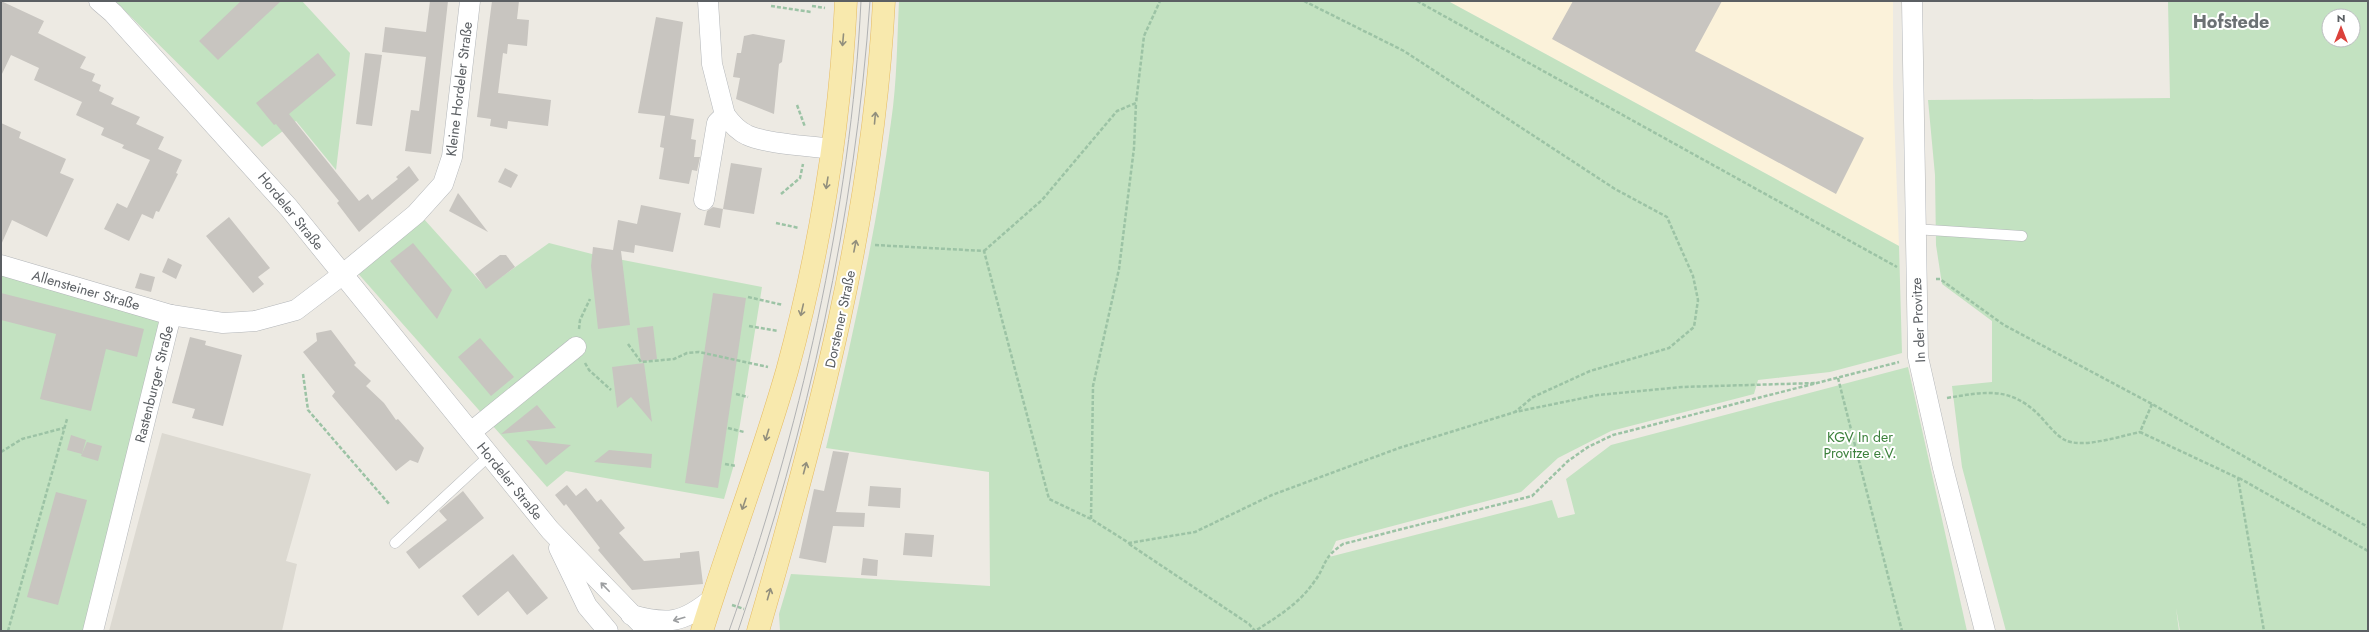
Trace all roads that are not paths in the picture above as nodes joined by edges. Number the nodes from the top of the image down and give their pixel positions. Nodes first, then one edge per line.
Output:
1 (100, 1) edge
2 (470, 1) edge
3 (708, 1) edge
4 (846, 1) edge
5 (884, 1) edge
6 (1912, 1) edge
7 (725, 115) junction
8 (832, 149) junction
9 (704, 200) dead end
10 (1914, 229) junction
11 (2022, 236) dead end
12 (1, 265) edge
13 (342, 275) junction
14 (172, 315) junction
15 (576, 347) road end
16 (471, 432) junction
17 (490, 455) junction
18 (550, 530) junction
19 (395, 543) dead end
20 (712, 599) junction
21 (631, 615) junction
22 (93, 631) edge
23 (608, 631) edge
24 (648, 631) edge
25 (702, 631) edge
26 (758, 631) edge
27 (1985, 631) edge

1 - 13 street, Hordeler Straße
2 - 13 street, Kleine Hordeler Straße
3 - 7 street
4 -> 8 main road
26 -> 5 main road, Dorstener Straße
6 - 10 street, In der Provitze
7 - 8 street
7 - 9 street
8 -> 20 main road
10 - 11 lane
10 - 27 street, In der Provitze
12 - 14 street, Allensteiner Straße
13 - 14 street, Rastenburger Straße
13 - 16 street, Hordeler Straße
14 - 22 street, Rastenburger Straße
15 - 16 street, Hordeler Straße
16 - 17 street, Hordeler Straße
17 - 18 street, Hordeler Straße
17 - 19 lane
21 -> 18 street, Hordeler Straße
18 - 23 street, Hordeler Straße
20 -> 21 street
20 - 25 main road
21 - 24 street, Hordeler Straße

